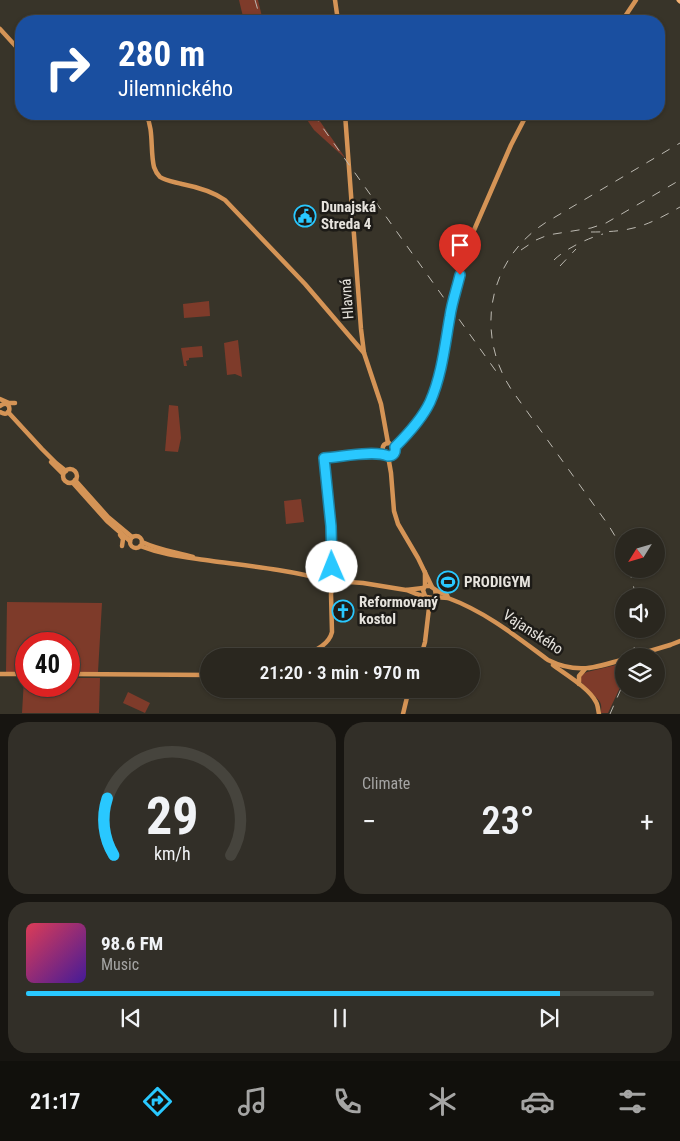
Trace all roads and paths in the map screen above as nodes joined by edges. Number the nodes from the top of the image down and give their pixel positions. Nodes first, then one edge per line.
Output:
1 (335, 0) edge
2 (636, 0) edge
3 (337, 15) edge
4 (626, 15) edge
5 (0, 29) edge
6 (15, 45) edge
7 (149, 120) edge
8 (345, 120) edge
9 (524, 120) edge
10 (364, 353) junction
11 (1, 402) edge
12 (15, 402) dead end
13 (5, 412) edge
14 (392, 445) junction
15 (386, 453) junction
16 (64, 472) junction
17 (74, 482) junction
18 (116, 530) junction
19 (131, 539) junction
20 (141, 544) junction
21 (122, 546) dead end
22 (425, 572) junction
23 (330, 578) junction
24 (424, 587) junction
25 (433, 588) junction
26 (406, 590) junction
27 (426, 597) junction
28 (434, 597) junction
29 (448, 598) junction
30 (429, 608) junction
31 (680, 641) edge
32 (318, 648) edge
33 (424, 648) edge
34 (660, 648) edge
35 (548, 660) junction
36 (615, 662) edge
37 (574, 669) junction
38 (585, 669) junction
39 (0, 674) edge
40 (15, 674) edge
41 (80, 674) edge
42 (200, 675) edge
43 (574, 679) junction
44 (579, 684) junction
45 (407, 698) edge
46 (403, 714) edge
47 (599, 714) edge

1 - 3 main road
2 - 4 main road
5 - 6 main road
7 - 10 main road
8 - 10 main road, Hlavná
9 - 14 main road
10 - 14 main road, Hlavná
11 - 12 main road
11 - 13 main road
13 - 16 main road
14 - 15 main road
14 - 15 main road
15 - 22 main road
15 - 23 main road
16 - 17 main road
16 - 17 main road
17 - 18 main road
17 - 19 main road
18 - 19 main road
18 - 21 main road
19 - 20 main road
19 - 20 main road
20 - 23 main road
22 - 24 main road
22 - 25 main road
23 - 26 main road
23 - 32 main road
24 - 25 main road
24 - 26 main road
24 - 27 main road
25 - 28 main road
25 - 29 main road
26 - 27 main road
27 - 28 main road
27 - 30 main road
28 - 29 main road
28 - 30 main road
29 - 35 main road, Vajanského
30 - 33 main road
31 - 34 main road, bridge
35 - 37 main road, Vajanského
35 - 43 main road
36 - 38 main road, Vajanského
37 - 38 main road, Vajanského
37 - 43 main road
38 - 44 main road
39 - 40 main road
41 - 42 main road
43 - 44 main road
44 - 47 main road
45 - 46 main road

